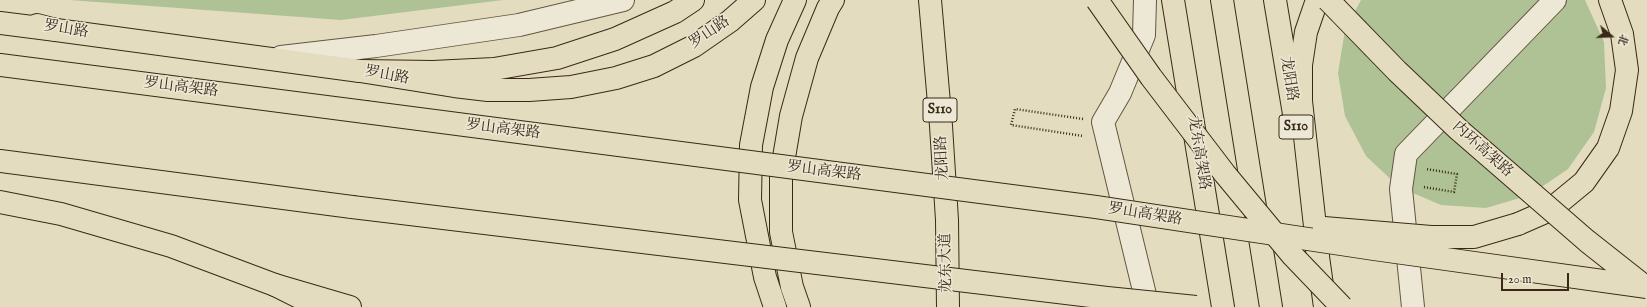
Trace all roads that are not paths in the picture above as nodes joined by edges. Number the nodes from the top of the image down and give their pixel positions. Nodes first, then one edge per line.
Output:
1 (623, 0) edge
2 (693, 0) edge
3 (754, 0) edge
4 (795, 0) edge
5 (930, 0) edge
6 (1097, 0) edge
7 (1145, 0) edge
8 (1173, 0) edge
9 (1222, 0) edge
10 (1275, 0) edge
11 (1317, 0) edge
12 (1328, 0) edge
13 (1555, 0) edge
14 (1610, 0) edge
15 (830, 4) edge
16 (0, 17) edge
17 (0, 23) edge
18 (56, 30) junction
19 (267, 58) junction
20 (0, 65) edge
21 (360, 71) junction
22 (0, 161) edge
23 (0, 202) edge
24 (1096, 207) junction
25 (947, 220) joint
26 (1318, 253) junction
27 (275, 285) junction
28 (1647, 288) edge
29 (319, 307) edge
30 (350, 307) edge
31 (775, 307) edge
32 (799, 307) edge
33 (948, 307) edge
34 (1148, 307) edge
35 (1196, 307) edge
36 (1223, 307) edge
37 (1271, 307) edge
38 (1325, 307) edge
39 (1342, 307) edge
40 (1413, 307) edge

1 - 19 lane
2 - 21 main road
3 - 21 main road, 罗山路
4 - 31 main road
5 - 25 main road, 龙阳路 / S110
6 - 39 main road, bridge
7 - 34 lane
8 - 36 main road, 龙东高架路
9 - 37 main road
10 - 26 main road, 龙阳路 / S110
11 - 26 main road
12 - 28 main road, 内环高架路, bridge
13 - 40 lane
14 - 24 main road, bridge
15 - 32 main road
16 - 18 main road, 罗山路
17 - 18 main road
18 - 19 main road, 罗山路
19 - 21 main road, 罗山路
20 - 24 main road, 罗山高架路, bridge
22 - 35 main road, bridge
23 - 27 main road
24 - 28 main road, 罗山高架路, bridge
25 - 33 main road, 龙东大道
26 - 38 main road
27 - 29 main road
27 - 30 main road

